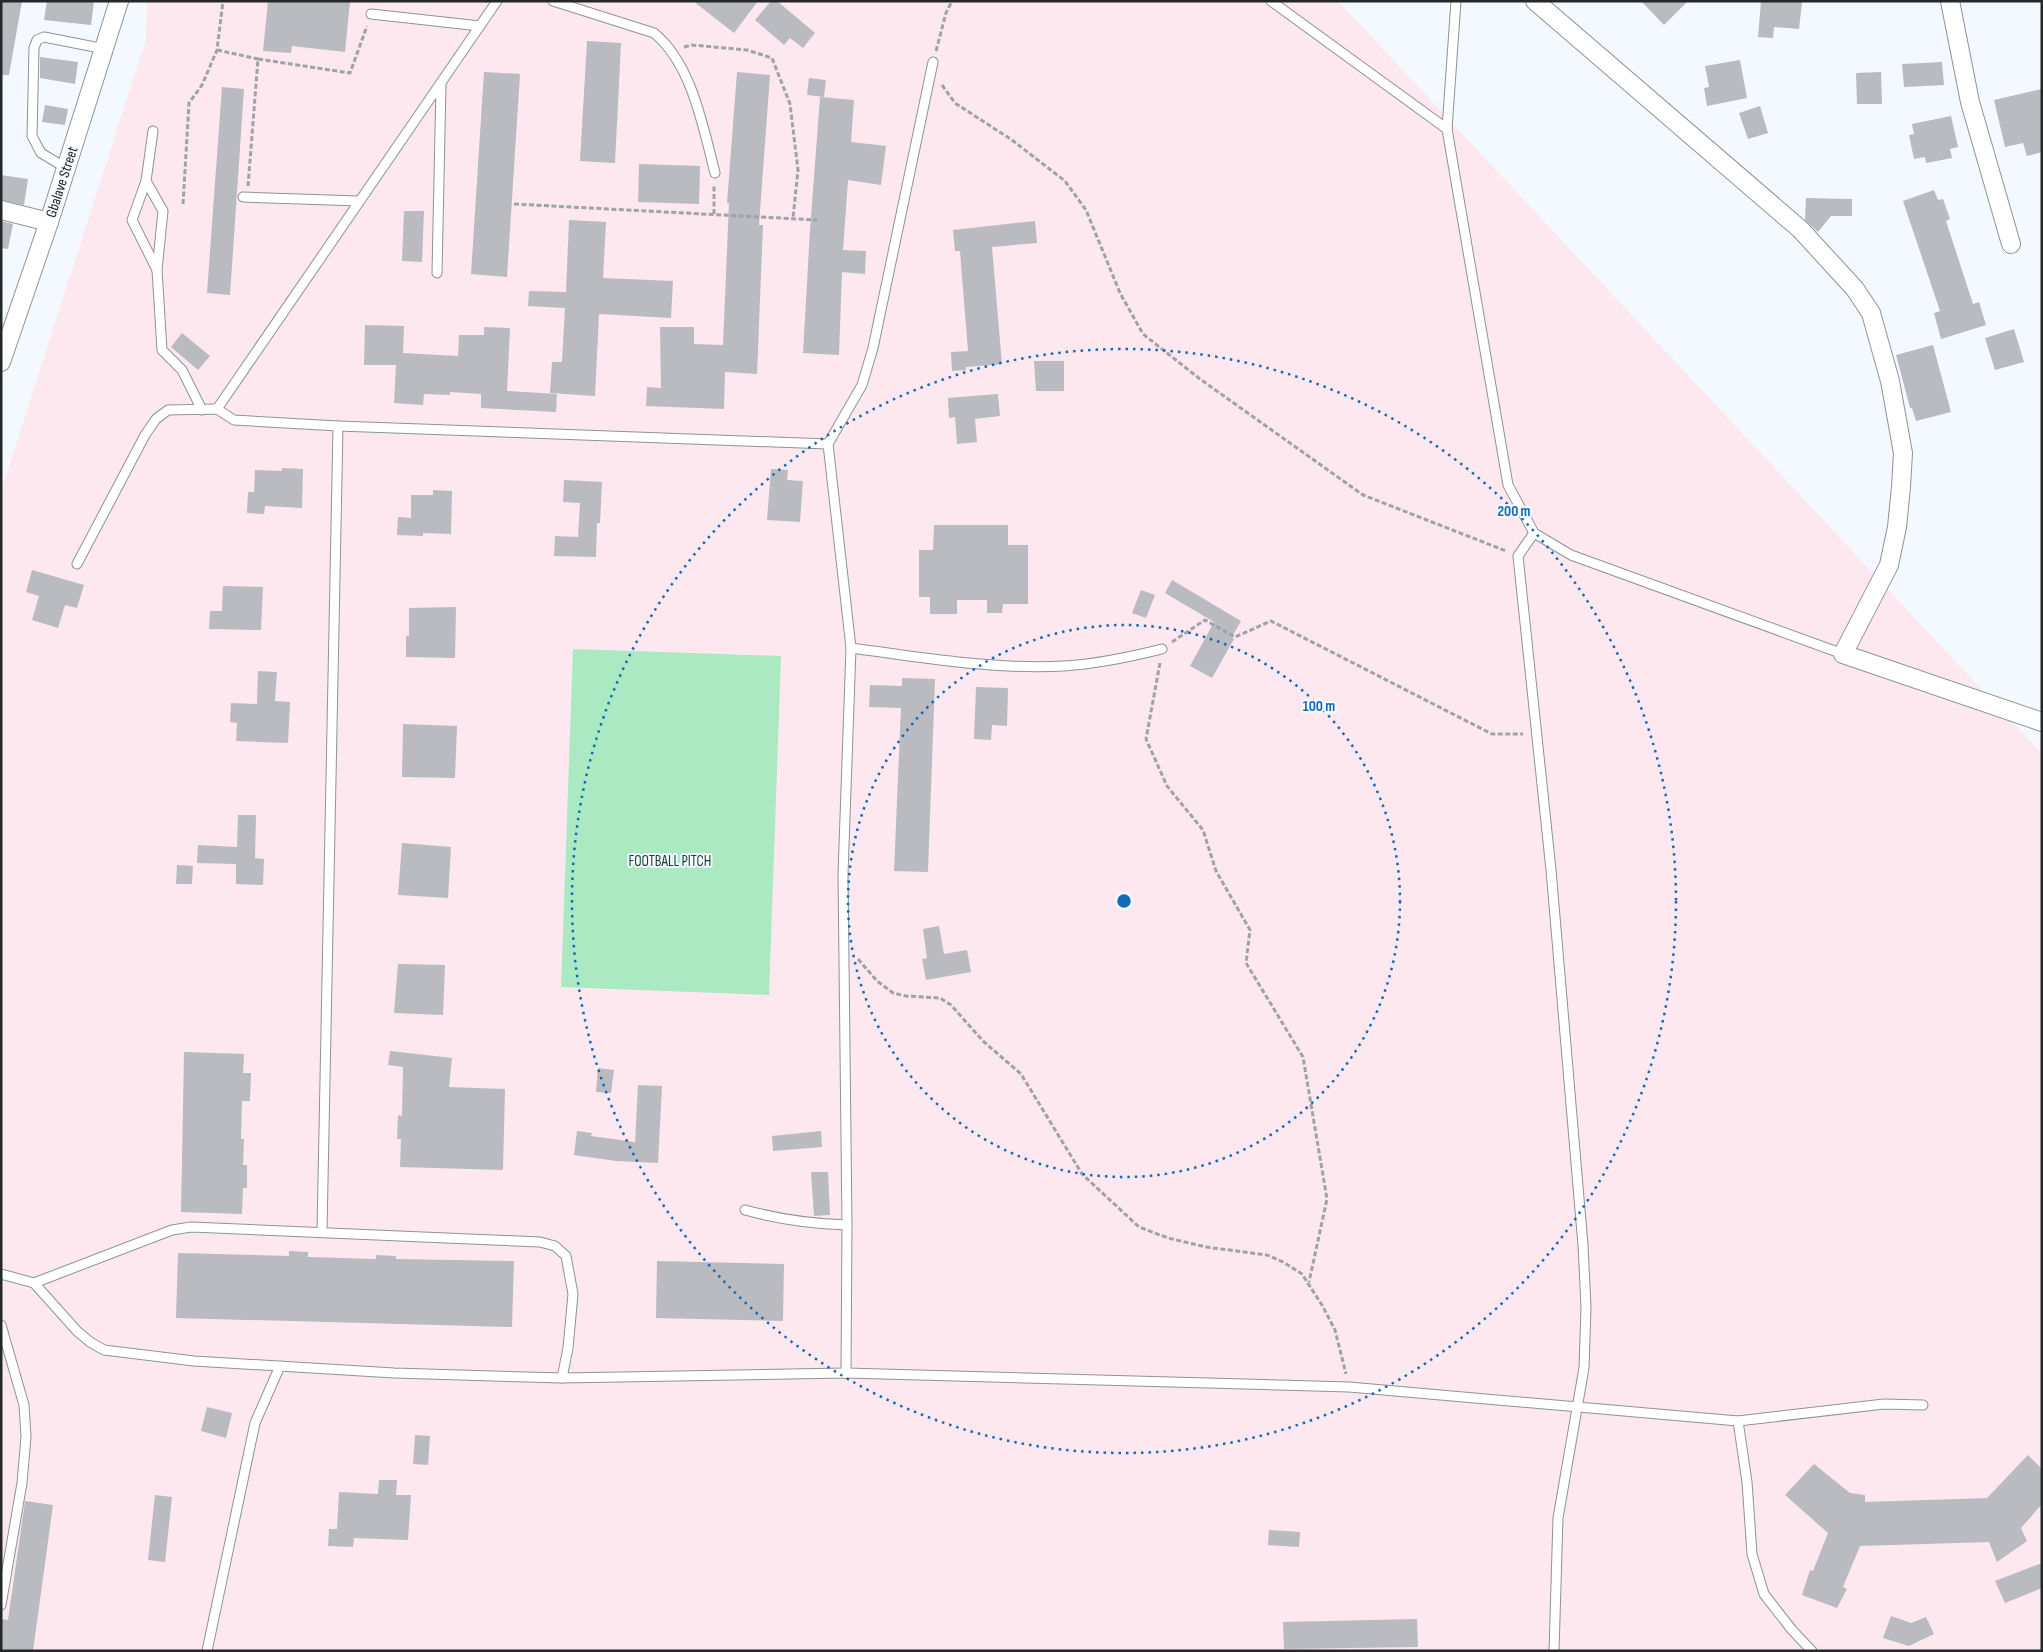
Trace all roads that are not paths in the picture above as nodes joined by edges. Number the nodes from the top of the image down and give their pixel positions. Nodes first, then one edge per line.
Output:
1 (119, 1) edge
2 (496, 1) edge
3 (553, 1) edge
4 (1271, 1) edge
5 (1535, 1) edge
6 (1950, 1) edge
7 (1459, 3) edge
8 (371, 14) road end
9 (480, 26) junction
10 (105, 49) junction
11 (933, 62) road end
12 (441, 84) junction
13 (1447, 129) junction
14 (154, 130) dead end
15 (66, 168) junction
16 (715, 173) road end
17 (146, 181) junction
18 (245, 197) road end
19 (359, 201) junction
20 (1, 210) edge
21 (49, 222) junction
22 (2010, 244) dead end
23 (157, 270) junction
24 (437, 273) dead end
25 (1, 362) edge
26 (202, 410) junction
27 (218, 410) junction
28 (338, 426) junction
29 (828, 444) junction
30 (1534, 533) junction
31 (77, 564) dead end
32 (851, 648) junction
33 (1162, 649) road end
34 (1843, 654) junction
35 (2042, 722) edge
36 (745, 1210) dead end
37 (847, 1225) junction
38 (322, 1231) junction
39 (1, 1274) edge
40 (34, 1284) junction
41 (1, 1325) edge
42 (280, 1366) junction
43 (846, 1373) junction
44 (562, 1378) junction
45 (1923, 1405) dead end
46 (1579, 1406) junction
47 (1738, 1421) junction
48 (1, 1605) edge
49 (207, 1651) edge
50 (1554, 1651) edge
51 (1812, 1651) edge

1 - 10 street, Gbalave Street
2 - 9 lane
3 - 16 lane
4 - 13 lane
5 - 34 street
6 - 22 street
7 - 13 lane
8 - 9 lane
9 - 12 lane
10 - 15 street, Gbalave Street
10 - 15 lane
11 - 29 lane
12 - 19 lane
12 - 24 lane
13 - 30 lane
14 - 17 lane
15 - 21 street, Gbalave Street
17 - 23 lane
17 - 23 lane
18 - 19 lane
19 - 27 lane
20 - 21 street
21 - 25 street, Gbalave Street
23 - 26 lane
26 - 27 lane
26 - 31 lane
27 - 28 lane
28 - 29 lane
28 - 38 lane
29 - 32 lane
30 - 34 lane
30 - 46 lane
32 - 33 lane
32 - 37 lane
34 - 35 street
36 - 37 lane
37 - 43 lane
38 - 40 lane
38 - 44 lane
39 - 40 lane
40 - 42 lane
41 - 48 lane
42 - 44 lane
42 - 49 lane
43 - 44 lane
43 - 46 lane
45 - 47 lane
46 - 47 lane
46 - 50 lane
47 - 51 lane

